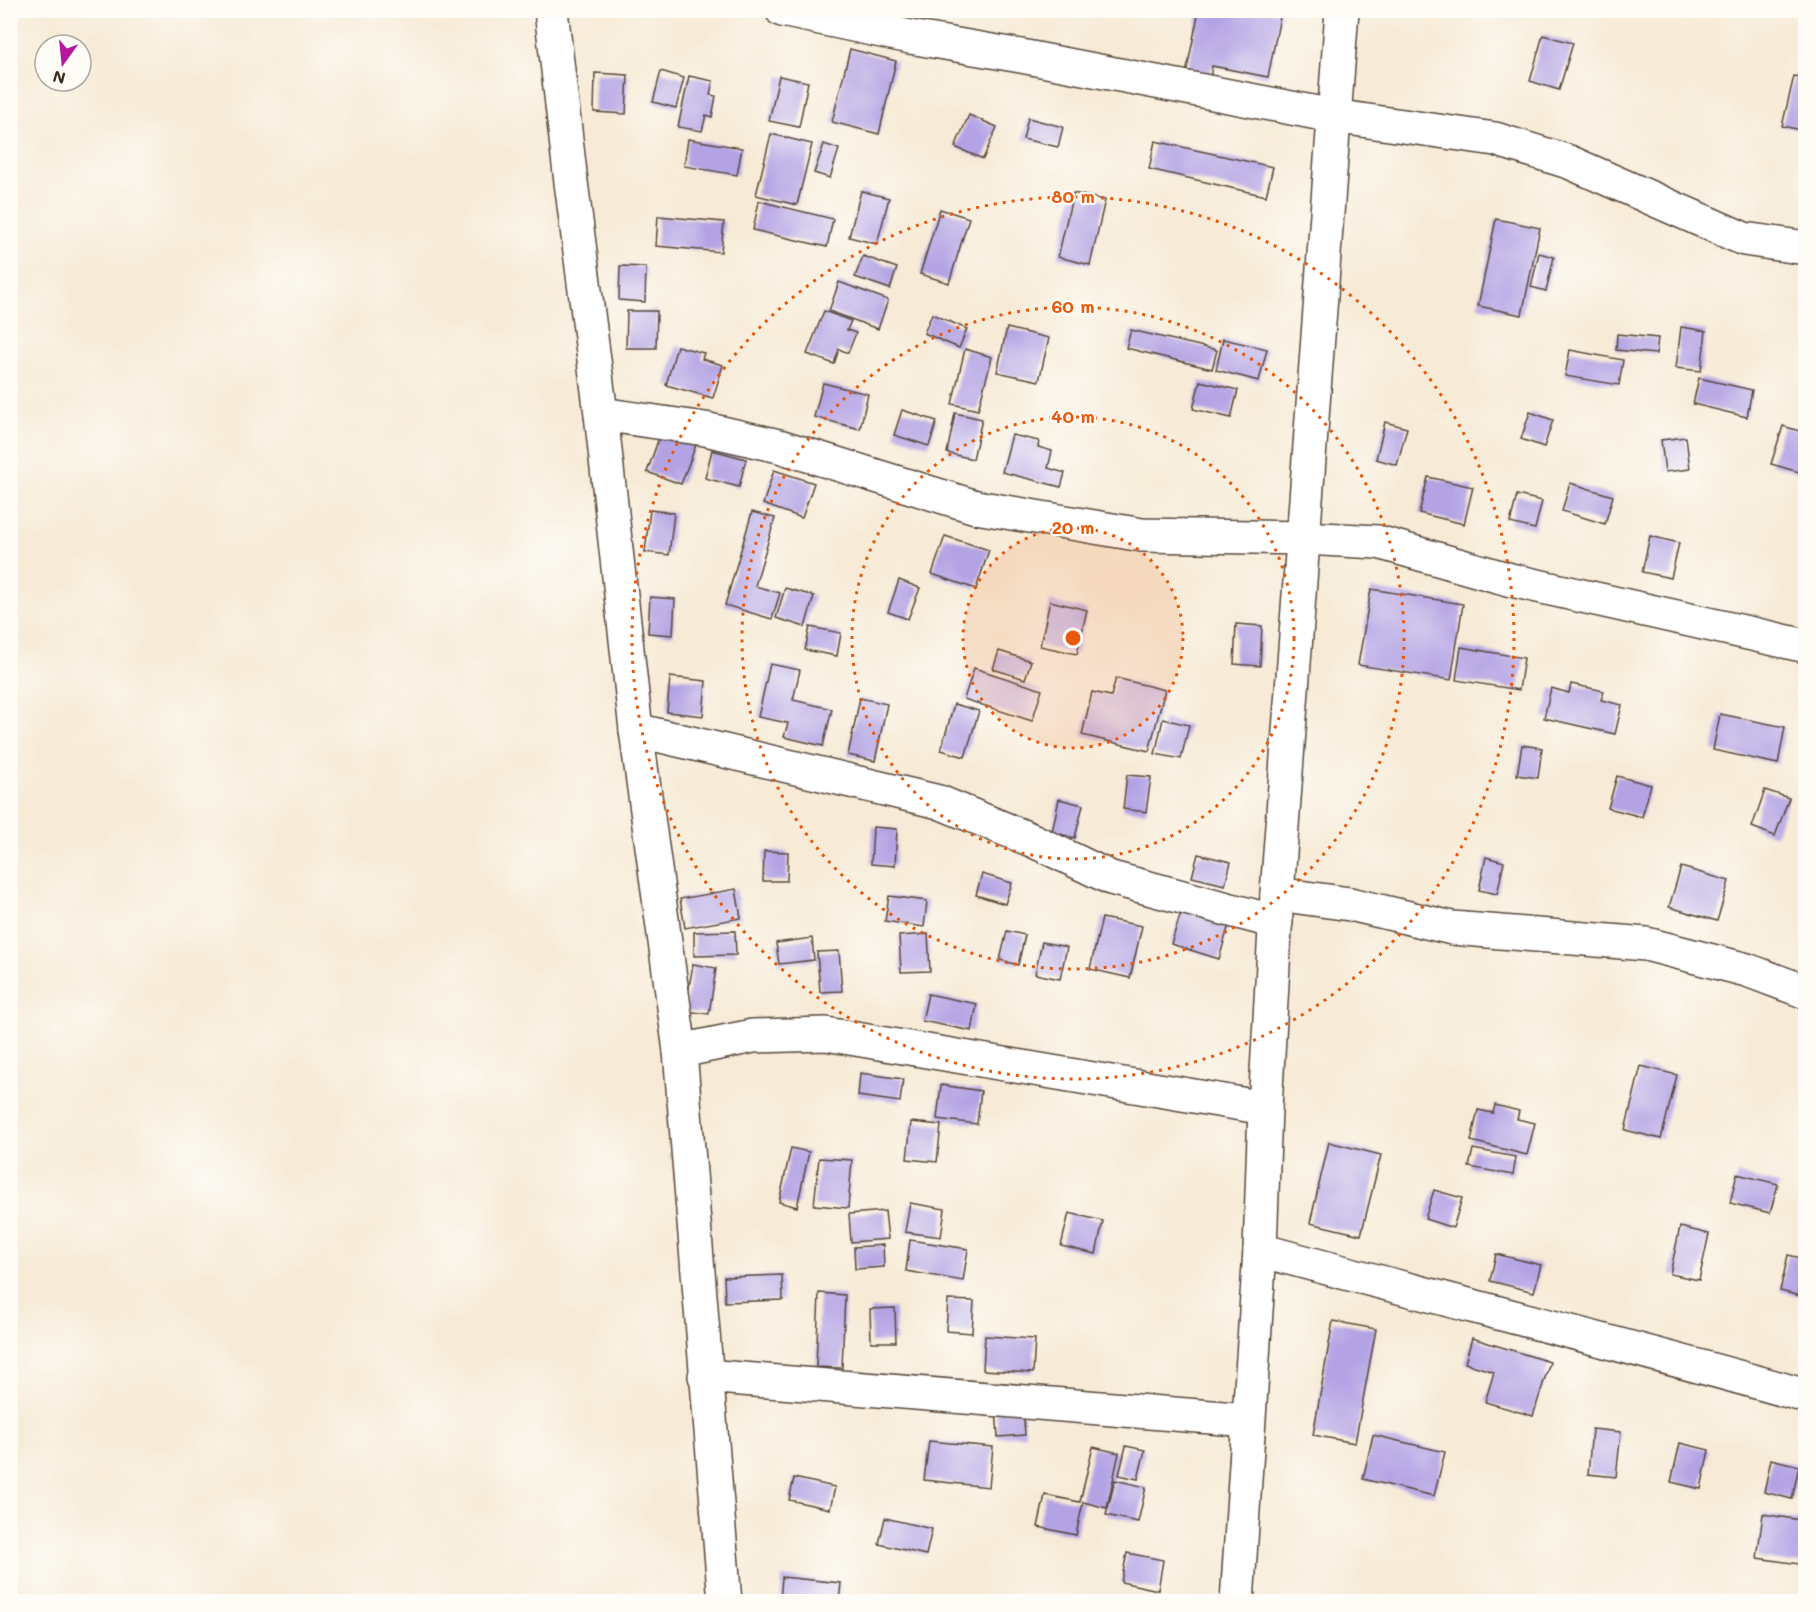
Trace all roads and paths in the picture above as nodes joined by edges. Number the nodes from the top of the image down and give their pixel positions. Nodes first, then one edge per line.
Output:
1 (551, 10) edge
2 (783, 10) edge
3 (1342, 10) edge
4 (1333, 116) junction
5 (1806, 248) edge
6 (601, 414) junction
7 (1304, 538) junction
8 (1806, 646) edge
9 (636, 730) junction
10 (1277, 908) junction
11 (1806, 992) edge
12 (680, 1052) junction
13 (1265, 1108) junction
14 (1260, 1250) junction
15 (705, 1376) junction
16 (1806, 1395) edge
17 (1248, 1420) junction
18 (725, 1602) edge
19 (1237, 1602) edge

1 - 6 street
2 - 4 street
3 - 4 street
4 - 5 street
4 - 7 street
6 - 7 street
6 - 9 street
7 - 8 street
7 - 10 street
9 - 10 street
9 - 12 street
10 - 11 street
10 - 13 street
12 - 13 street
12 - 15 street
13 - 14 street
14 - 16 street
14 - 17 street
15 - 17 street
15 - 18 street
17 - 19 street

